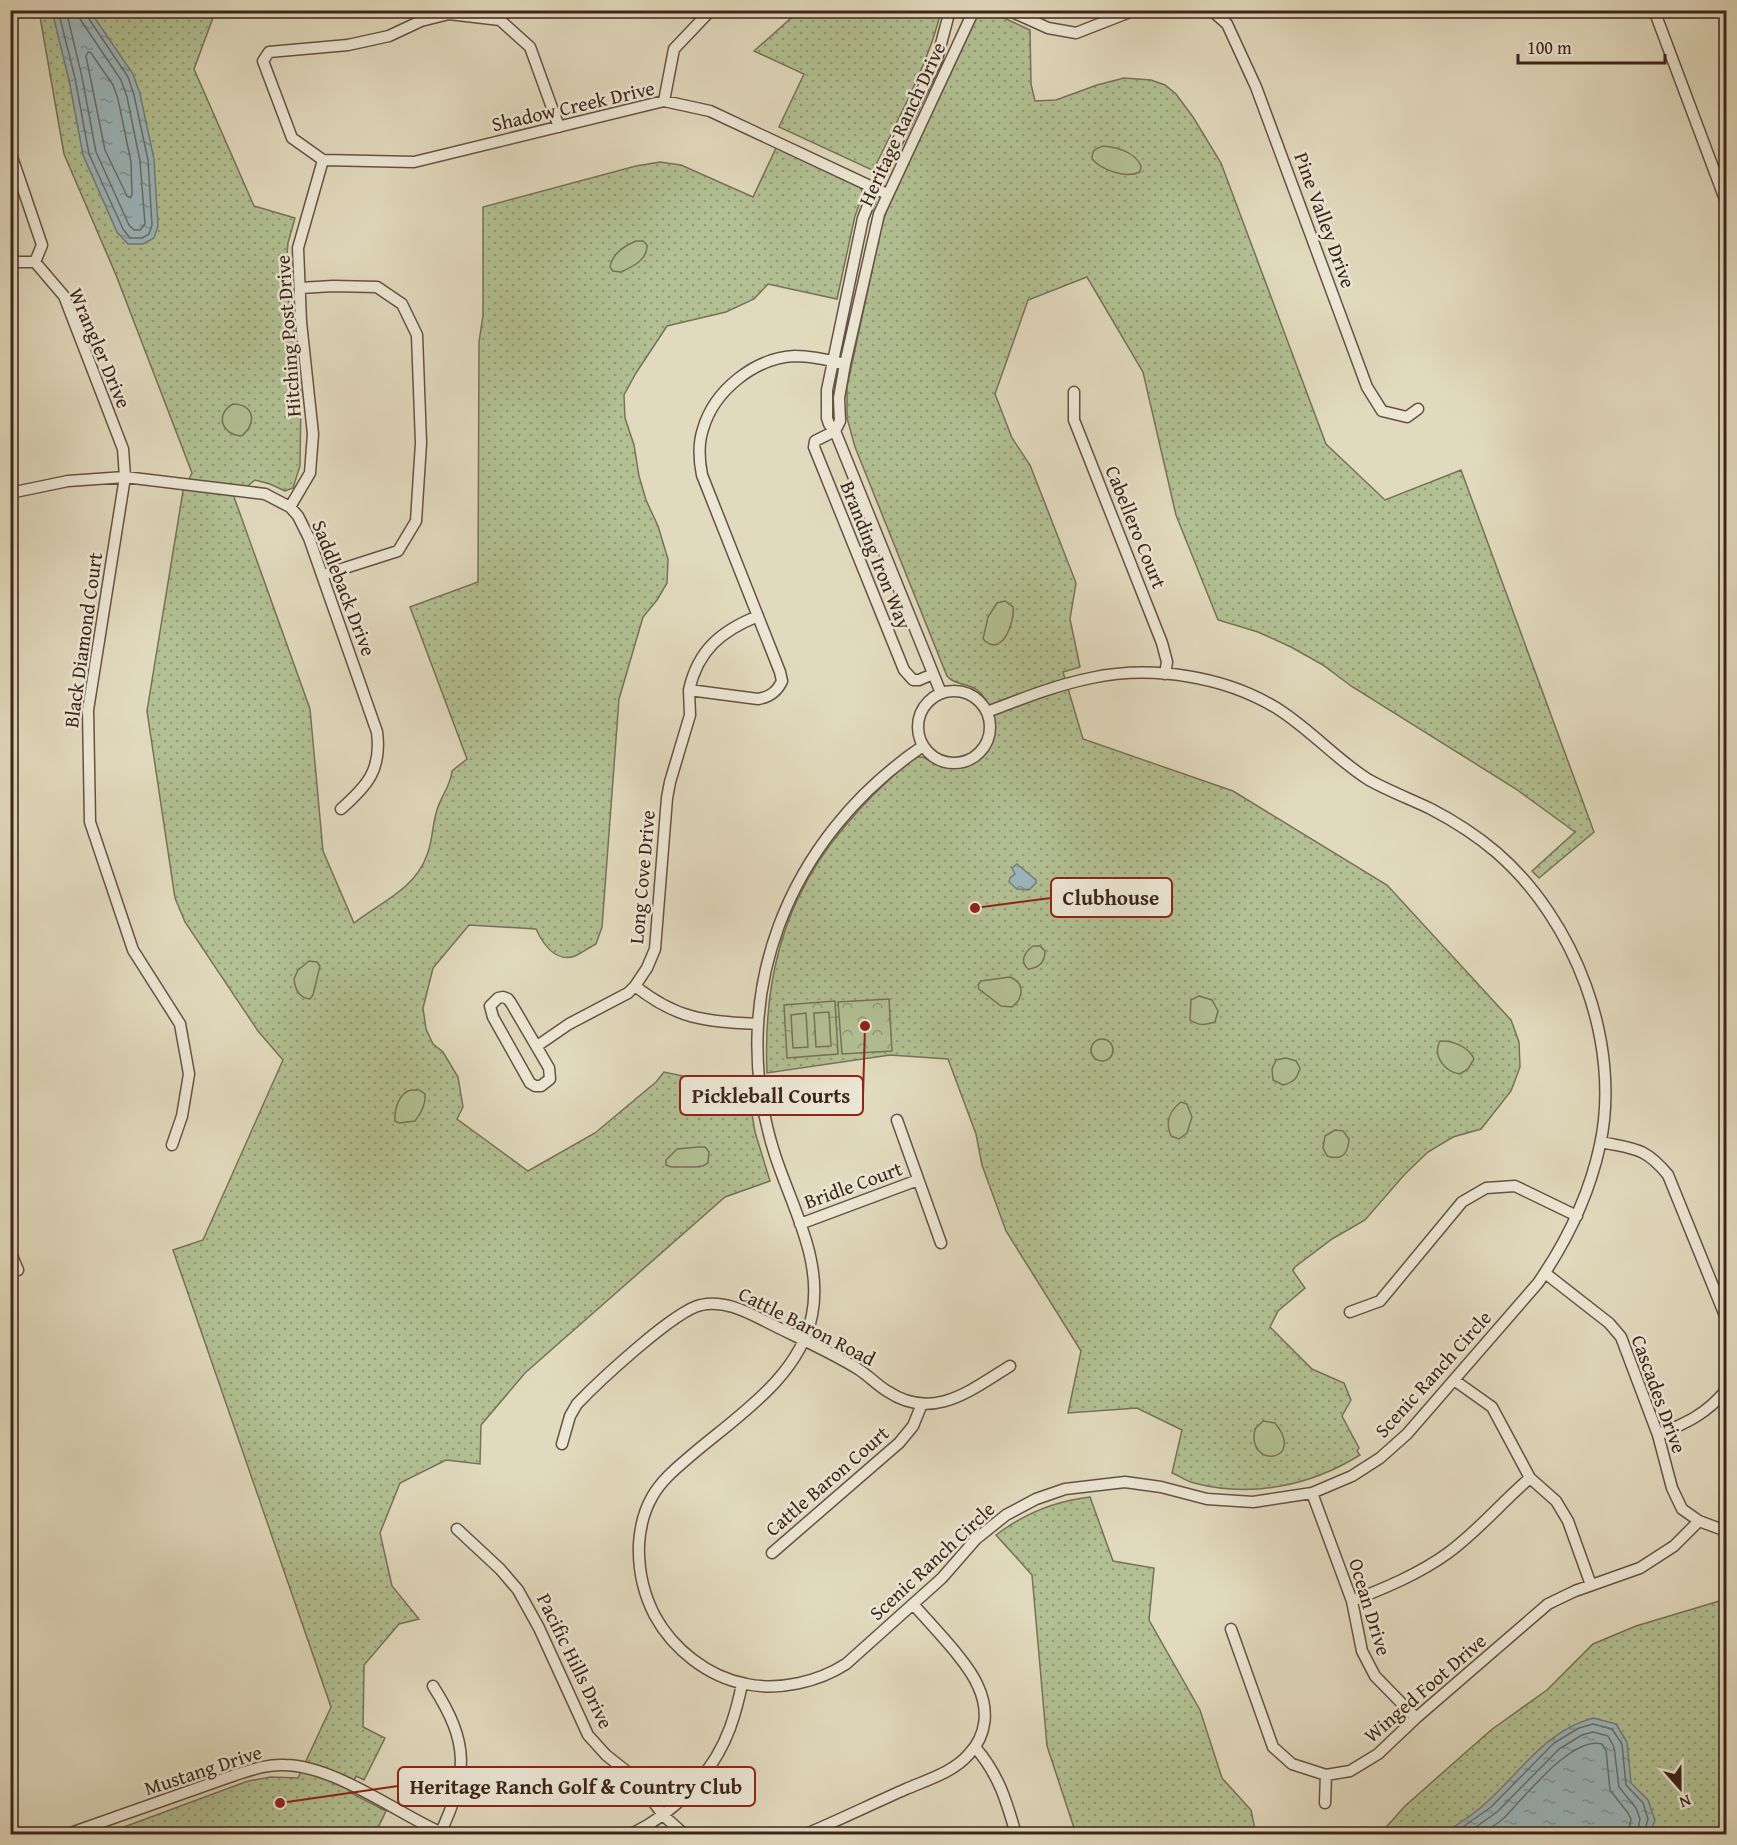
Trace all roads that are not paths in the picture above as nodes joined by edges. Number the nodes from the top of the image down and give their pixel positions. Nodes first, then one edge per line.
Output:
1 (711, 10) edge
2 (950, 10) edge
3 (974, 10) edge
4 (1008, 10) edge
5 (1135, 10) edge
6 (1211, 10) edge
7 (1654, 10) edge
8 (487, 14) edge
9 (664, 101) junction
10 (559, 127) junction
11 (10, 151) edge
12 (322, 160) junction
13 (875, 188) junction
14 (887, 194) junction
15 (1726, 202) edge
16 (10, 262) edge
17 (35, 262) junction
18 (300, 288) junction
19 (832, 361) junction
20 (845, 364) junction
21 (1074, 392) dead end
22 (1418, 409) dead end
23 (835, 431) junction
24 (124, 477) junction
25 (10, 493) edge
26 (290, 507) junction
27 (323, 575) junction
28 (758, 616) junction
29 (933, 674) junction
30 (1165, 674) junction
31 (689, 690) junction
32 (941, 693) junction
33 (987, 712) junction
34 (923, 746) junction
35 (341, 809) dead end
36 (635, 986) junction
37 (758, 1024) junction
38 (537, 1046) junction
39 (897, 1120) dead end
40 (1601, 1142) junction
41 (171, 1145) dead end
42 (918, 1180) junction
43 (1577, 1216) junction
44 (800, 1224) junction
45 (940, 1243) dead end
46 (10, 1251) edge
47 (18, 1270) dead end
48 (1545, 1274) junction
49 (1350, 1312) dead end
50 (1726, 1318) edge
51 (804, 1341) junction
52 (1010, 1365) dead end
53 (1454, 1380) junction
54 (1726, 1390) edge
55 (922, 1404) junction
56 (1658, 1435) junction
57 (562, 1444) dead end
58 (1530, 1478) junction
59 (1312, 1493) junction
60 (1699, 1521) junction
61 (457, 1529) dead end
62 (1726, 1532) edge
63 (772, 1553) dead end
64 (1591, 1585) junction
65 (1352, 1601) junction
66 (913, 1604) junction
67 (1231, 1629) dead end
68 (742, 1684) junction
69 (433, 1686) dead end
70 (1416, 1718) junction
71 (975, 1746) junction
72 (1326, 1775) junction
73 (1325, 1803) dead end
74 (664, 1816) junction
75 (69, 1834) edge
76 (442, 1834) edge
77 (631, 1834) edge
78 (684, 1834) edge
79 (806, 1834) edge
80 (1016, 1834) edge

1 - 9 street
2 - 13 street, Heritage Ranch Drive
3 - 14 street, Heritage Ranch Drive
4 - 5 street
6 - 22 street, Pine Valley Drive
7 - 15 street
8 - 10 street
8 - 12 street
9 - 10 street, Shadow Creek Drive
9 - 13 street, Shadow Creek Drive
10 - 12 street, Shadow Creek Drive
11 - 17 street
12 - 18 street, Hitching Post Drive
13 - 14 street, Shadow Creek Drive
13 - 19 street, Heritage Ranch Drive
14 - 20 street, Heritage Ranch Drive
16 - 17 street
17 - 24 street, Wrangler Drive
18 - 26 street, Hitching Post Drive
18 - 27 street
19 - 20 street
19 - 23 street, Heritage Ranch Drive
19 - 28 street
20 - 23 street, Heritage Ranch Drive
21 - 30 street, Cabellero Court
23 - 29 street, Heritage Ranch Drive
23 - 29 street, Branding Iron Way
24 - 25 street, Saddleback Drive
24 - 26 street, Saddleback Drive
24 - 41 street, Black Diamond Court
26 - 27 street, Saddleback Drive
27 - 35 street, Saddleback Drive
28 - 31 street, Long Cove Drive
28 - 31 street
29 - 32 street, Heritage Ranch Drive
30 - 33 street, Scenic Ranch Circle
30 - 40 street, Scenic Ranch Circle
31 - 36 street, Long Cove Drive
32 - 33 street
32 - 34 street
33 - 34 street
34 - 37 street, Scenic Ranch Circle
36 - 37 street
36 - 38 street, Long Cove Drive
37 - 44 street, Scenic Ranch Circle
38 - 38 street
39 - 42 street, Bridle Court
40 - 43 street, Scenic Ranch Circle
40 - 50 street
42 - 44 street, Bridle Court
42 - 45 street, Bridle Court
43 - 48 street, Scenic Ranch Circle
43 - 49 street
44 - 51 street, Scenic Ranch Circle
46 - 47 street
48 - 53 street, Scenic Ranch Circle
48 - 56 street, Cascades Drive
51 - 55 street, Cattle Baron Road
51 - 57 street, Cattle Baron Road
51 - 68 street, Scenic Ranch Circle
52 - 55 street, Cattle Baron Road
53 - 58 street
53 - 59 street, Scenic Ranch Circle
54 - 56 street
55 - 63 street, Cattle Baron Court
56 - 60 street, Cascades Drive
58 - 64 street
58 - 65 street
59 - 65 street, Ocean Drive
59 - 66 street, Scenic Ranch Circle
60 - 62 street, Cascades Drive
60 - 64 street, Winged Foot Drive
61 - 74 street, Pacific Hills Drive
64 - 70 street, Winged Foot Drive
65 - 70 street, Ocean Drive
66 - 68 street, Scenic Ranch Circle
66 - 71 street
67 - 72 street
68 - 74 street
69 - 76 street
70 - 72 street, Winged Foot Drive
71 - 79 street
71 - 80 street
72 - 73 street
74 - 77 street
74 - 78 street, Pacific Hills Drive
75 - 76 street, Mustang Drive

